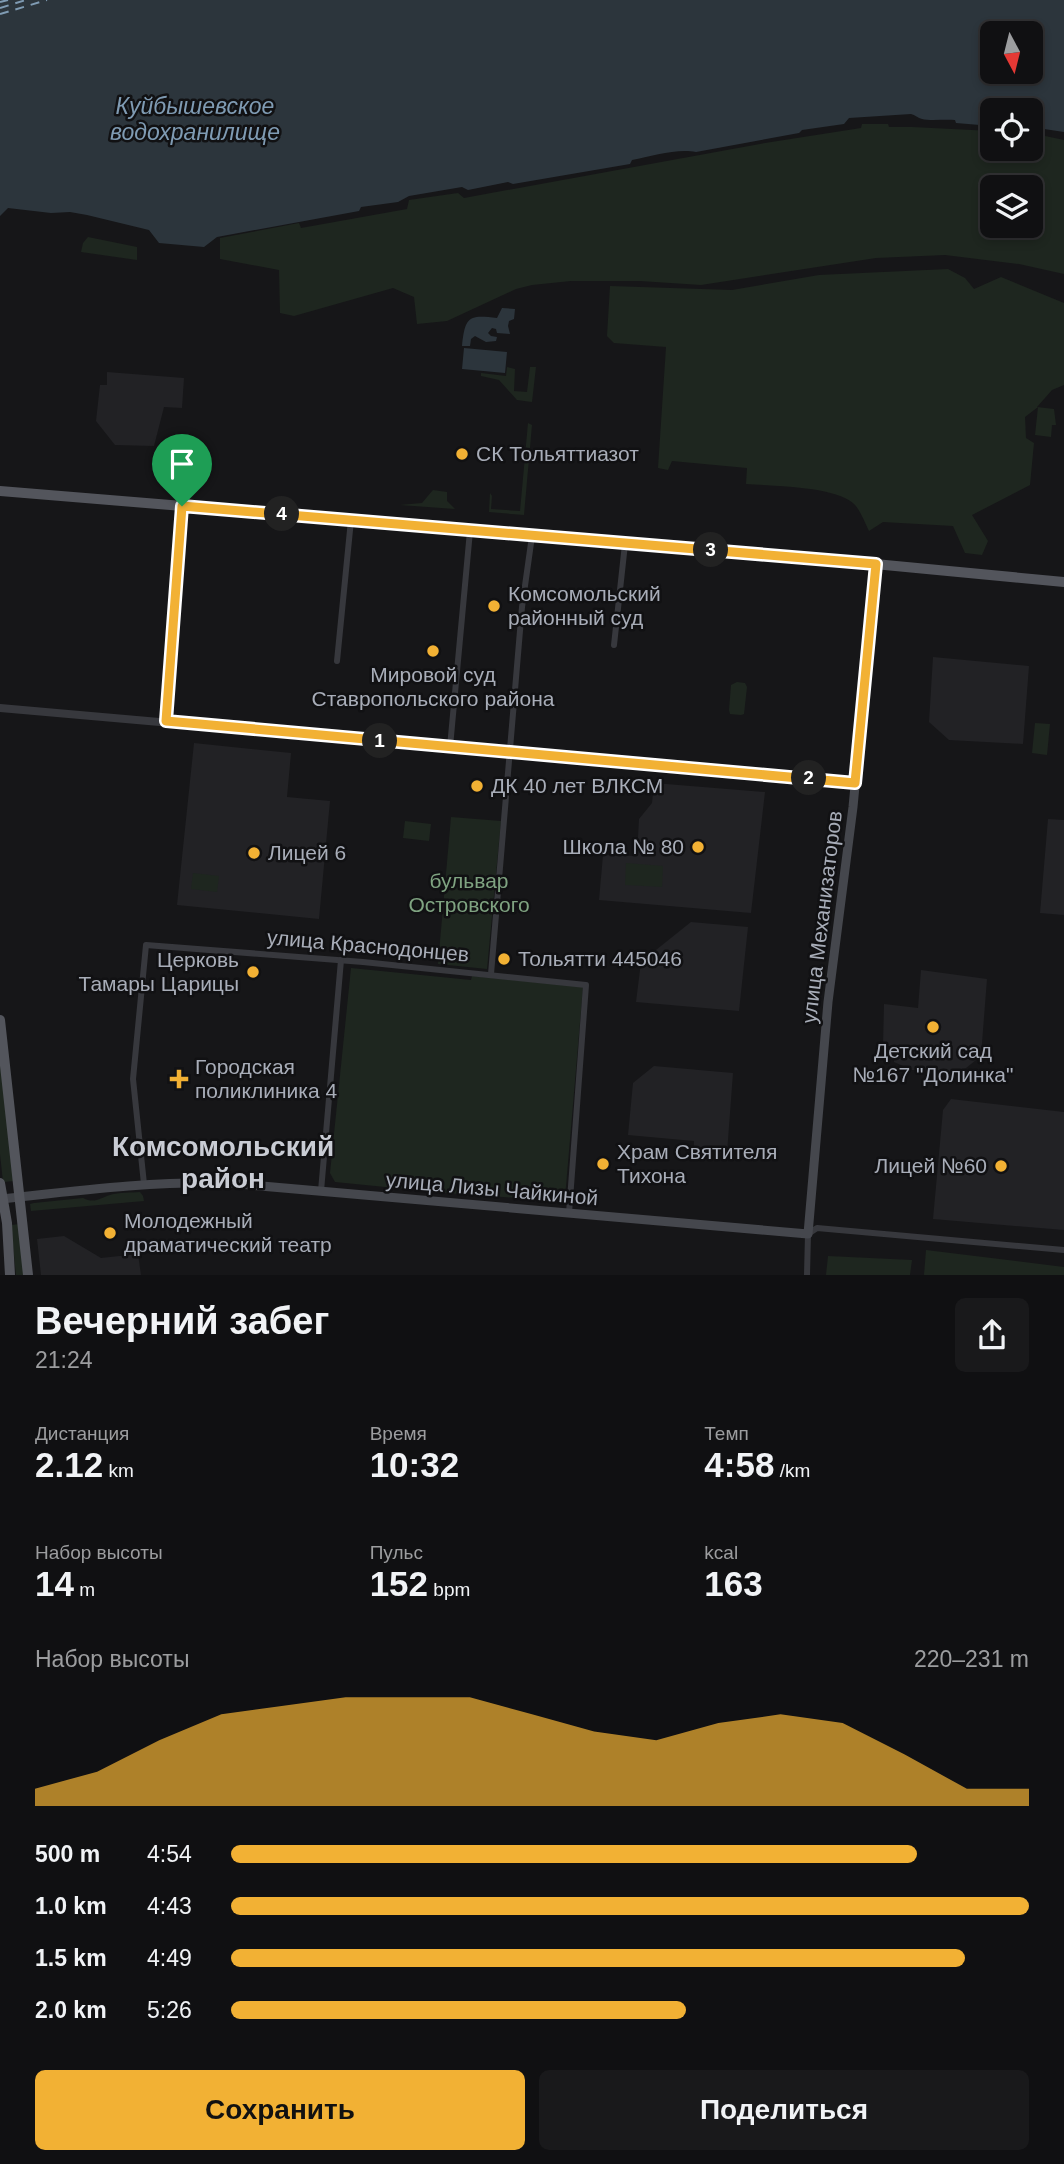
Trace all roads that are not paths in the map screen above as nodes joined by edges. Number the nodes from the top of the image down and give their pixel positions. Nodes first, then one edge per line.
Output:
1 (0, 491) edge
2 (182, 506) junction
3 (352, 520) junction
4 (470, 531) junction
5 (532, 536) junction
6 (625, 544) junction
7 (876, 564) junction
8 (1064, 582) edge
9 (614, 645) dead end
10 (337, 661) dead end
11 (0, 708) edge
12 (166, 721) junction
13 (450, 747) junction
14 (510, 752) junction
15 (855, 783) junction
16 (341, 960) junction
17 (491, 974) junction
18 (0, 1020) edge
19 (0, 1183) edge
20 (144, 1184) junction
21 (321, 1191) junction
22 (20, 1197) junction
23 (1, 1199) edge
24 (569, 1213) junction
25 (808, 1234) junction
26 (1064, 1250) edge
27 (10, 1275) edge
28 (28, 1275) edge
29 (807, 1275) edge

1 - 2 main road
2 - 3 main road
2 - 12 street
3 - 4 main road
3 - 10 street
4 - 5 main road
4 - 13 street
5 - 6 main road
5 - 14 street
6 - 7 main road
6 - 9 street
7 - 8 main road
7 - 15 main road, улица Механизаторов
11 - 12 street
12 - 13 street
13 - 14 street
14 - 15 street
14 - 17 street
15 - 25 main road, улица Механизаторов
16 - 17 street, улица Краснодонцев
16 - 20 street, улица Краснодонцев
16 - 21 street
17 - 24 street, улица Краснодонцев
18 - 22 main road
19 - 23 main road
20 - 21 main road, улица Лизы Чайкиной
20 - 22 main road, улица Лизы Чайкиной
21 - 24 main road, улица Лизы Чайкиной
22 - 23 main road, улица Лизы Чайкиной
22 - 28 main road
23 - 27 main road
24 - 25 main road, улица Лизы Чайкиной
25 - 26 street, улица Лизы Чайкиной
25 - 29 street, улица Механизаторов

